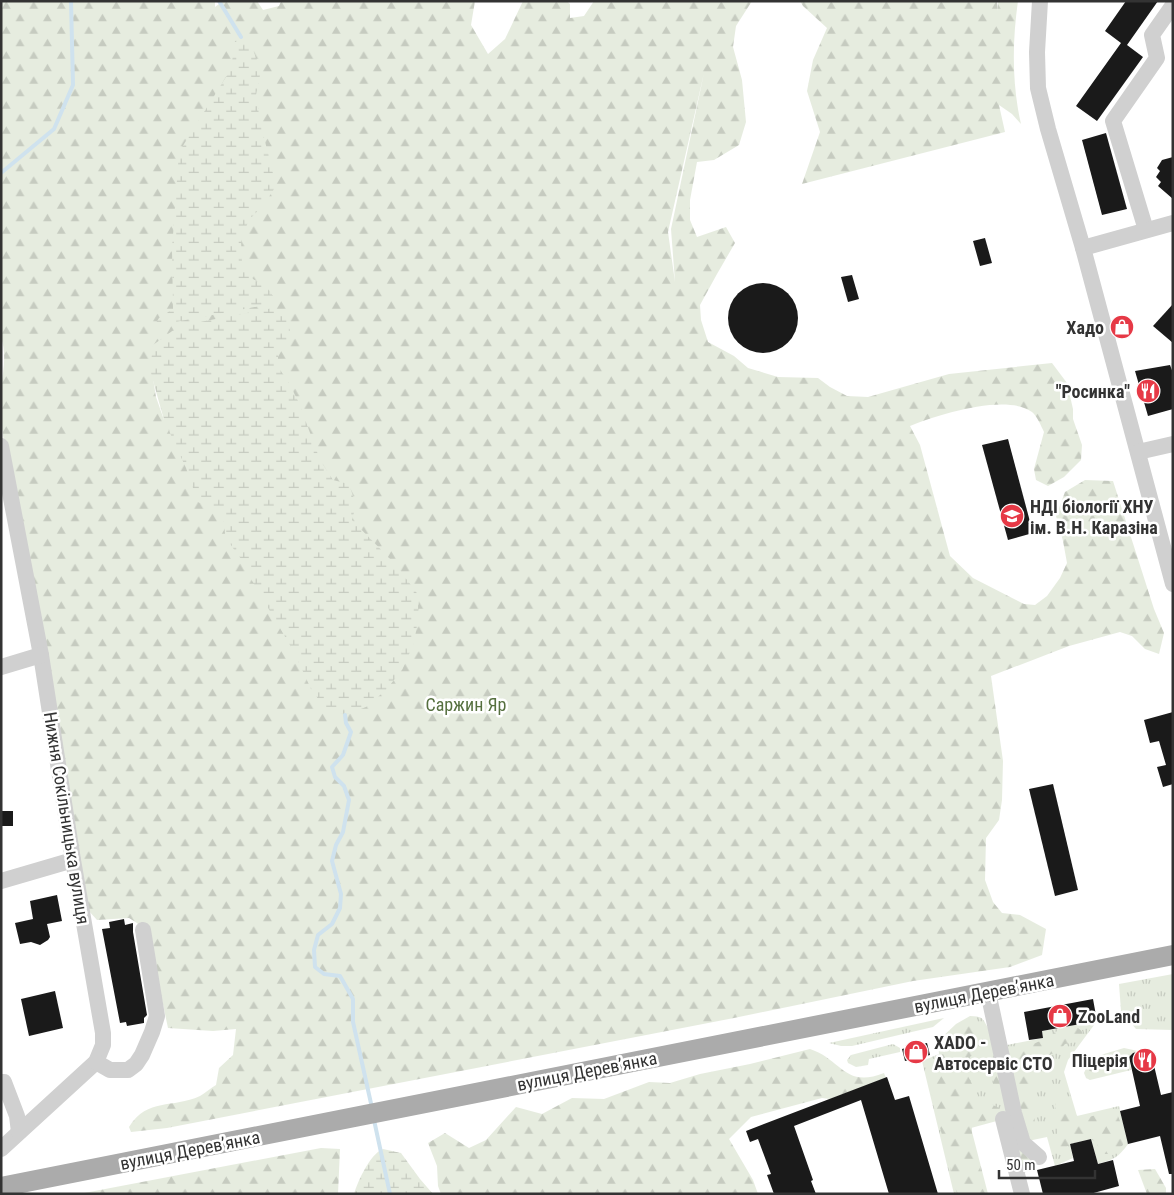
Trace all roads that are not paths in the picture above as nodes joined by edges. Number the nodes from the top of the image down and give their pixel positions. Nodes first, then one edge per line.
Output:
1 (1040, 1) edge
2 (1173, 5) edge
3 (1173, 223) edge
4 (1146, 230) junction
5 (1082, 248) junction
6 (1173, 444) edge
7 (1, 446) edge
8 (1138, 452) junction
9 (1173, 584) edge
10 (41, 655) junction
11 (1, 667) edge
12 (73, 860) junction
13 (1, 881) edge
14 (143, 930) dead end
15 (1173, 955) edge
16 (988, 992) junction
17 (96, 1062) junction
18 (1, 1082) edge
19 (1003, 1120) dead end
20 (19, 1132) junction
21 (1, 1149) edge
22 (1039, 1157) dead end
23 (1, 1187) edge
24 (1022, 1194) edge

1 - 5 street
2 - 4 street
3 - 4 street
4 - 5 street
5 - 8 street
6 - 8 street
7 - 10 street, Нижня Сокільницька вулиця
8 - 9 street
10 - 11 street
10 - 12 street, Нижня Сокільницька вулиця
12 - 13 street
12 - 17 street, Нижня Сокільницька вулиця
14 - 17 street
15 - 16 main road, вулиця Дерев’янка
16 - 22 street
16 - 23 main road, вулиця Дерев’янка
17 - 20 street
18 - 20 street
19 - 24 street
20 - 21 street

